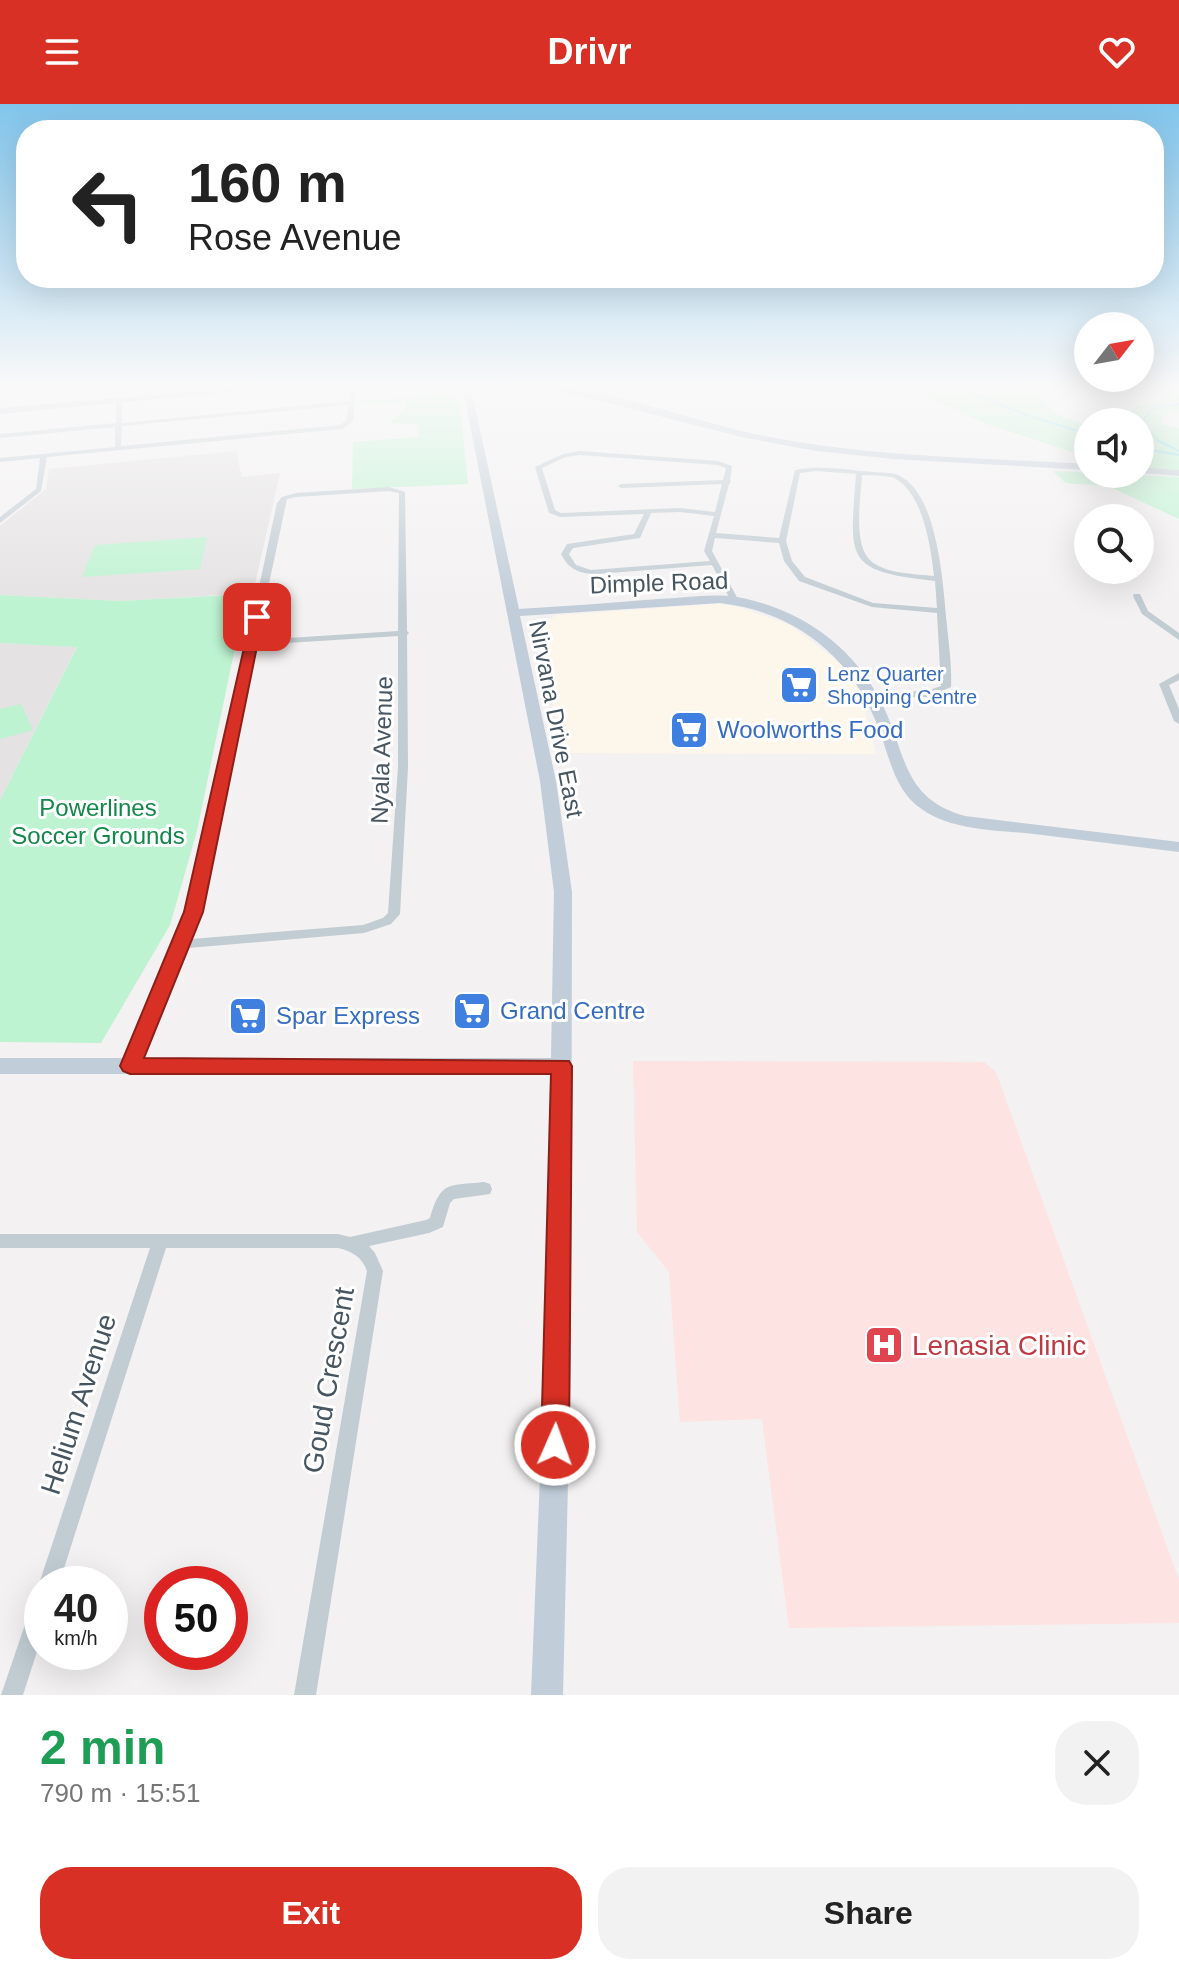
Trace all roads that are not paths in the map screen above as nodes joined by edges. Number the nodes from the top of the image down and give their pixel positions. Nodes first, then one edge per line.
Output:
1 (44, 458) edge
2 (481, 458) edge
3 (558, 458) edge
4 (644, 458) edge
5 (968, 458) edge
6 (1074, 466) edge
7 (1154, 471) edge
8 (859, 472) junction
9 (1179, 473) edge
10 (728, 482) junction
11 (621, 486) dead end
12 (648, 512) junction
13 (717, 514) junction
14 (0, 521) edge
15 (711, 535) junction
16 (782, 541) junction
17 (714, 563) junction
18 (939, 579) junction
19 (1137, 596) dead end
20 (735, 601) junction
21 (941, 611) junction
22 (512, 613) junction
23 (405, 633) junction
24 (1179, 637) edge
25 (252, 643) junction
26 (1179, 676) edge
27 (870, 696) junction
28 (1179, 721) edge
29 (1179, 847) edge
30 (183, 944) junction
31 (0, 1066) edge
32 (130, 1066) junction
33 (562, 1066) junction
34 (484, 1189) dead end
35 (0, 1241) edge
36 (160, 1242) junction
37 (352, 1243) junction
38 (55, 1566) edge
39 (24, 1659) edge
40 (12, 1695) edge
41 (305, 1695) edge
42 (547, 1695) edge

1 - 14 street
2 - 22 main road, Nirvana Drive East
3 - 12 street
4 - 10 street
5 - 6 main road
7 - 9 main road
8 - 16 street
8 - 18 street
8 - 18 street
10 - 11 street
10 - 13 street
12 - 13 street
12 - 17 street
13 - 15 street
15 - 16 street
15 - 17 street
16 - 21 street
17 - 20 street
18 - 21 street
19 - 24 street
20 - 22 main road, Dimple Road
20 - 27 main road, Dimple Road
21 - 27 street
22 - 33 main road, Nirvana Drive East
23 - 25 street
23 - 25 street, Nyala Avenue
23 - 30 street, Nyala Avenue
25 - 30 street
26 - 28 street
27 - 29 main road, Dimple Road
30 - 32 street
31 - 32 main road
32 - 33 main road
33 - 42 main road, Nirvana Drive East
34 - 37 street
35 - 36 street
36 - 37 street
36 - 38 street, Helium Avenue
37 - 41 street, Goud Crescent
39 - 40 street

